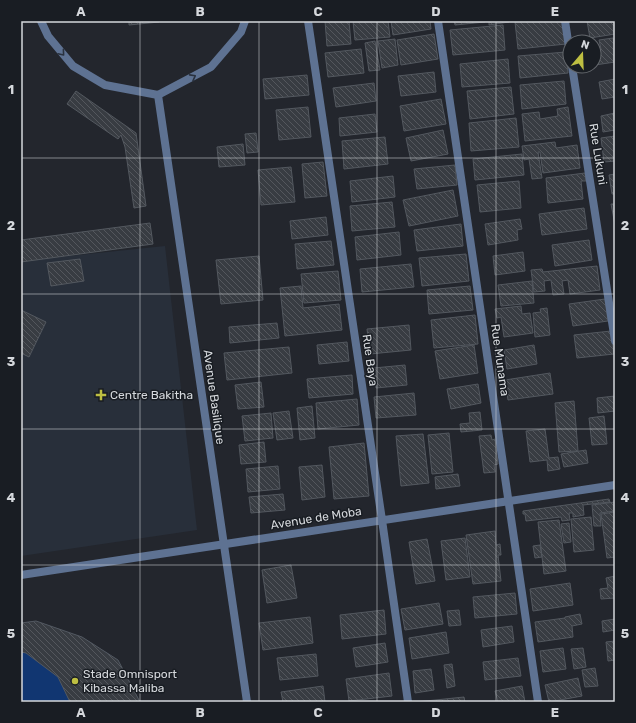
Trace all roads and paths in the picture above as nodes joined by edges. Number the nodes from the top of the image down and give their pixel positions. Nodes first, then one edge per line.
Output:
1 (41, 21) edge
2 (245, 21) edge
3 (308, 21) edge
4 (438, 21) edge
5 (565, 21) edge
6 (567, 34) edge
7 (573, 74) edge
8 (158, 95) junction
9 (615, 341) edge
10 (615, 485) edge
11 (508, 501) junction
12 (382, 520) junction
13 (224, 544) junction
14 (21, 575) edge
15 (247, 702) edge
16 (408, 702) edge
17 (538, 702) edge

1 -> 8 street
8 -> 2 street
3 - 12 street, Rue Baya
4 - 11 street, Rue Munama
5 - 6 street
7 - 9 street, Rue Lukuni
8 - 13 street, Avenue Basilique
10 - 11 street, Avenue de Moba
11 - 12 street, Avenue de Moba
11 - 17 street, Rue Munama
12 - 13 street, Avenue de Moba
12 - 16 street, Rue Baya
13 - 14 street, Avenue de Moba
13 - 15 street, Avenue Basilique

